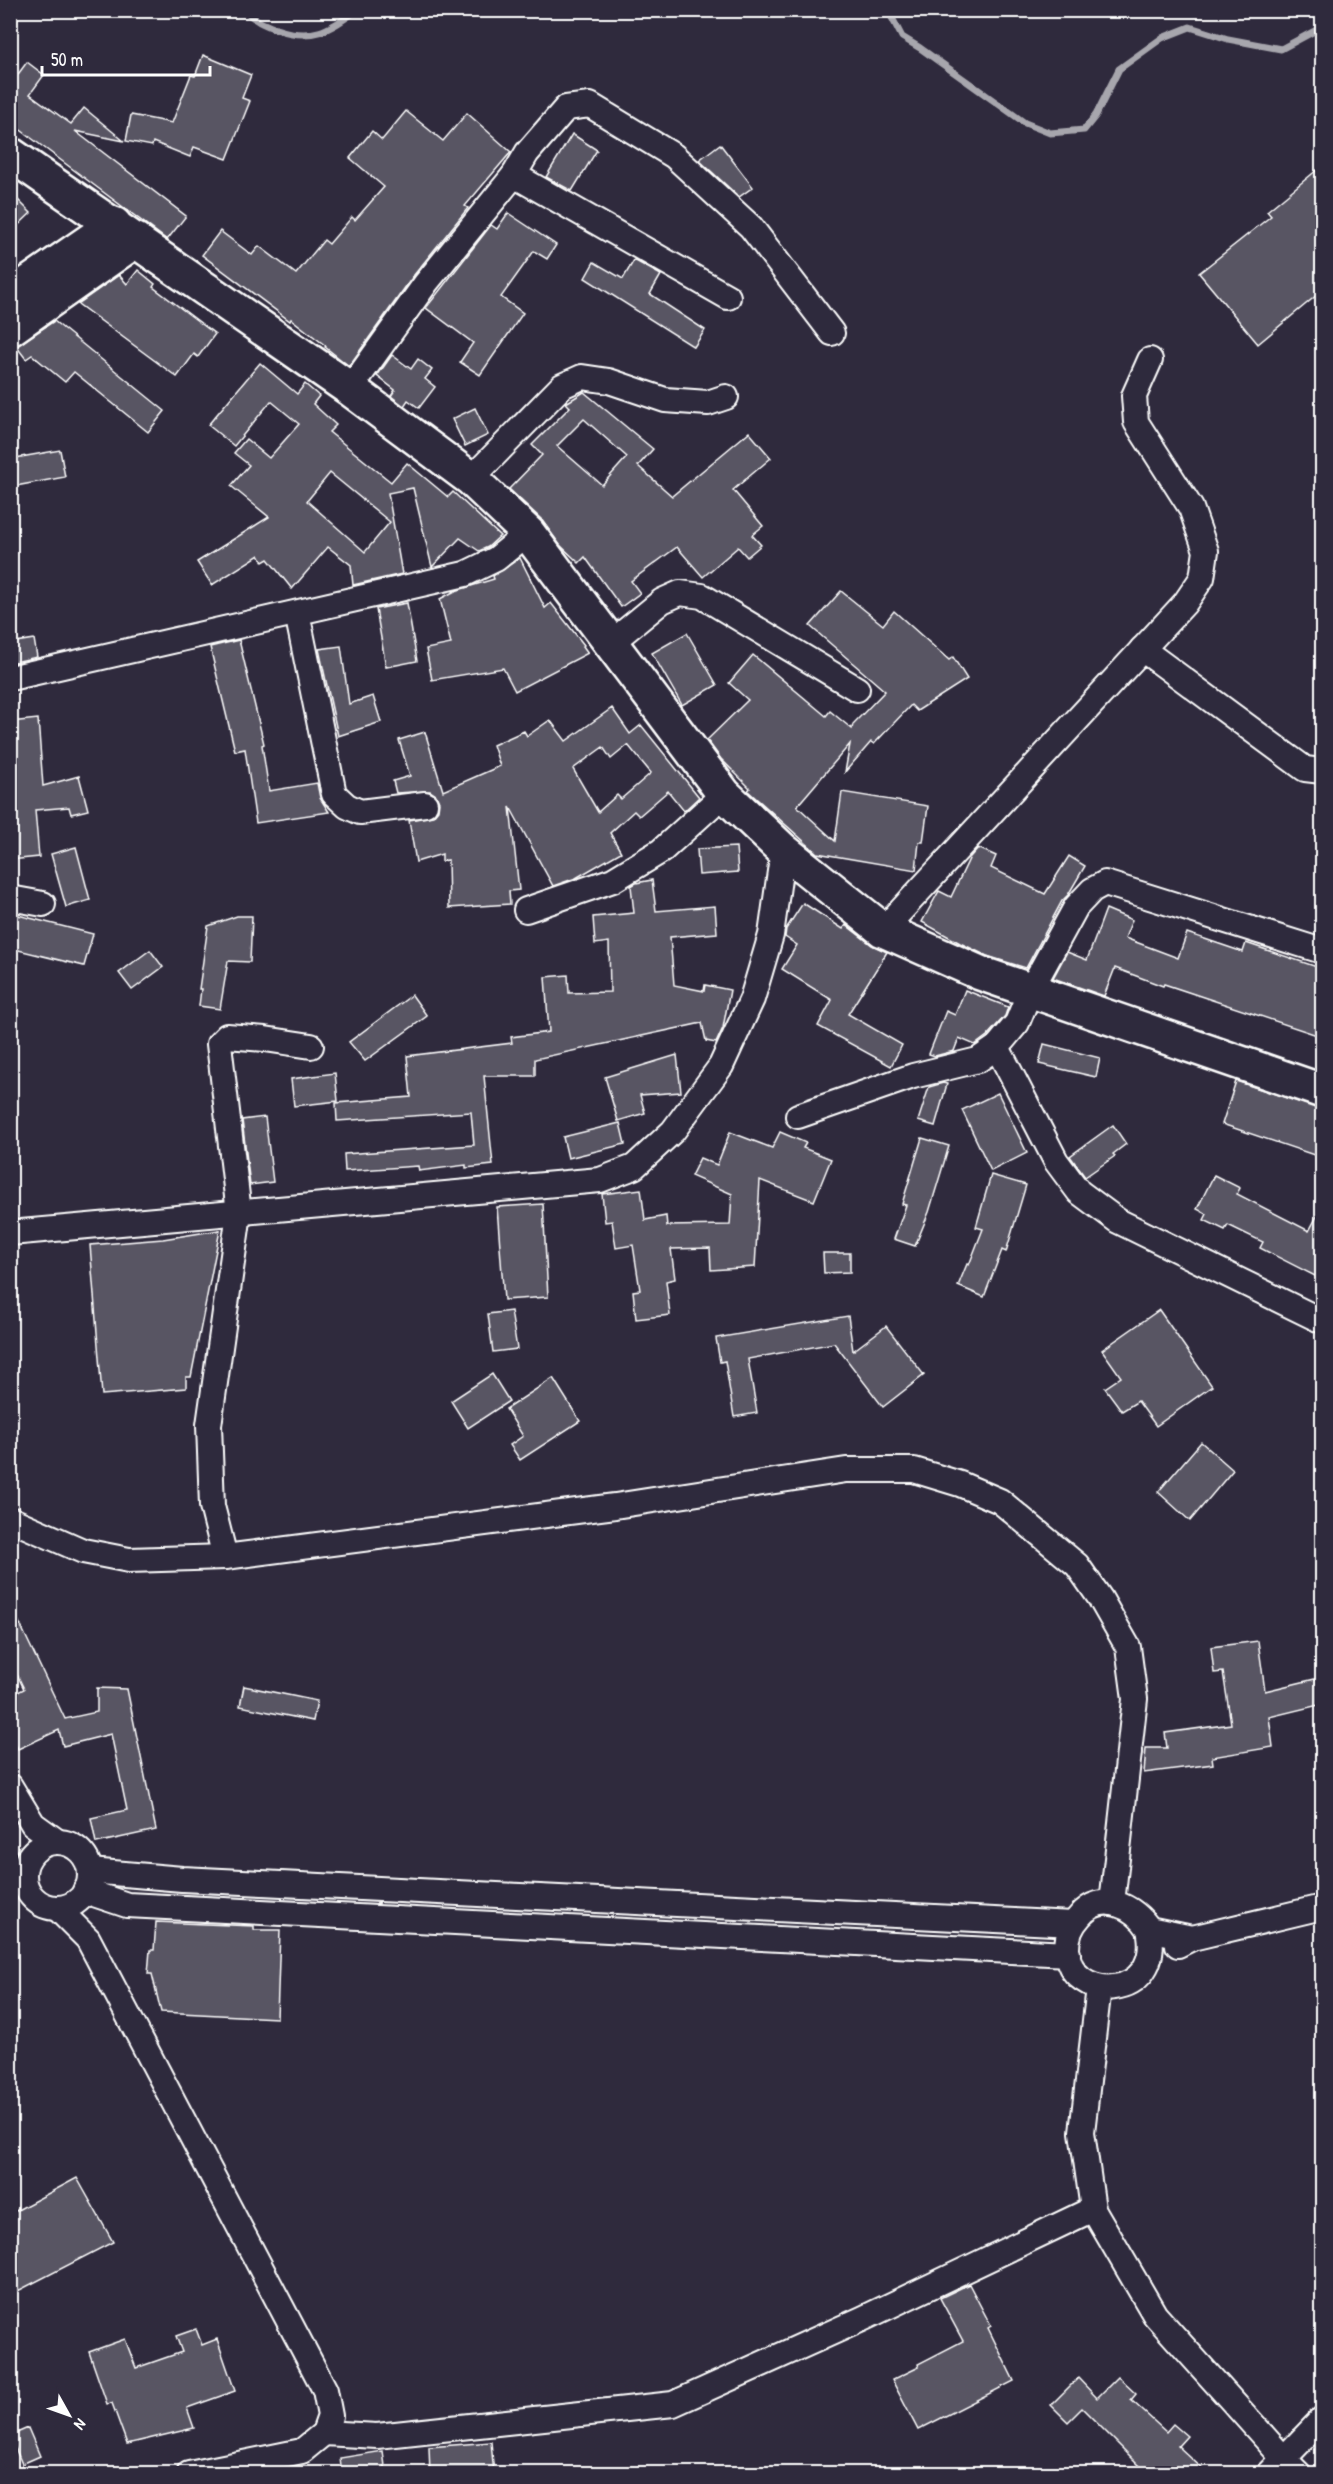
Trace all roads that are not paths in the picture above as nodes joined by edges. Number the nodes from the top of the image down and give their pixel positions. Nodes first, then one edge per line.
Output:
1 (10, 154) edge
2 (514, 175) junction
3 (125, 232) junction
4 (10, 296) edge
5 (728, 297) dead end
6 (10, 328) edge
7 (832, 333) dead end
8 (1150, 360) dead end
9 (350, 389) junction
10 (726, 397) dead end
11 (471, 479) junction
12 (528, 533) junction
13 (297, 613) junction
14 (612, 642) junction
15 (1142, 649) junction
16 (10, 678) edge
17 (857, 689) dead end
18 (1323, 771) edge
19 (724, 794) junction
20 (425, 804) dead end
21 (783, 850) junction
22 (10, 898) edge
23 (43, 904) dead end
24 (526, 910) dead end
25 (883, 930) junction
26 (1323, 951) edge
27 (1030, 991) junction
28 (311, 1046) dead end
29 (997, 1047) junction
30 (1323, 1090) edge
31 (798, 1116) dead end
32 (239, 1213) junction
33 (10, 1233) edge
34 (1323, 1320) edge
35 (10, 1519) edge
36 (225, 1557) junction
37 (10, 1786) edge
38 (33, 1824) junction
39 (58, 1842) junction
40 (21, 1876) edge
41 (276, 1884) junction
42 (86, 1886) junction
43 (545, 1897) junction
44 (1112, 1903) junction
45 (1323, 1907) edge
46 (57, 1908) junction
47 (819, 1911) junction
48 (275, 1912) junction
49 (1072, 1924) junction
50 (544, 1926) junction
51 (1149, 1929) junction
52 (1192, 1938) junction
53 (88, 1939) junction
54 (817, 1940) junction
55 (1068, 1954) junction
56 (1149, 1960) junction
57 (1099, 1987) junction
58 (1093, 2209) junction
59 (1323, 2419) edge
60 (324, 2433) junction
61 (1284, 2469) edge
62 (189, 2474) edge

1 - 3 street
2 - 5 street
2 - 7 street
2 - 9 street
3 - 4 street
3 - 6 street
3 - 9 street
8 - 15 street
9 - 11 street
10 - 11 street
11 - 12 street
12 - 13 street
12 - 14 street
13 - 16 street
13 - 20 street
14 - 17 street
14 - 19 street
15 - 18 street
15 - 25 street
19 - 21 street
19 - 24 street
21 - 25 street
21 - 32 street
22 - 23 street
25 - 27 street
26 - 27 street
27 - 29 street
27 - 30 street
28 - 32 street
29 - 31 street
29 - 34 street
32 - 33 street
32 - 36 street
35 - 36 street
36 - 44 street
37 - 38 street
38 - 39 street
38 - 40 street
39 - 40 street
39 - 42 street
40 - 46 street
41 - 42 street
41 - 43 street
41 - 48 street
42 - 46 street
42 - 48 street
42 - 53 street
43 - 47 street
43 - 50 street
44 - 49 street
44 - 51 street
45 - 52 street
46 - 53 street
47 - 49 street
47 - 54 street
48 - 50 street
49 - 55 street
50 - 54 street
51 - 52 street
51 - 56 street
52 - 56 street
53 - 60 street
54 - 55 street
55 - 57 street
56 - 57 street
57 - 58 street
58 - 60 street
58 - 61 street
59 - 61 street
60 - 62 street

